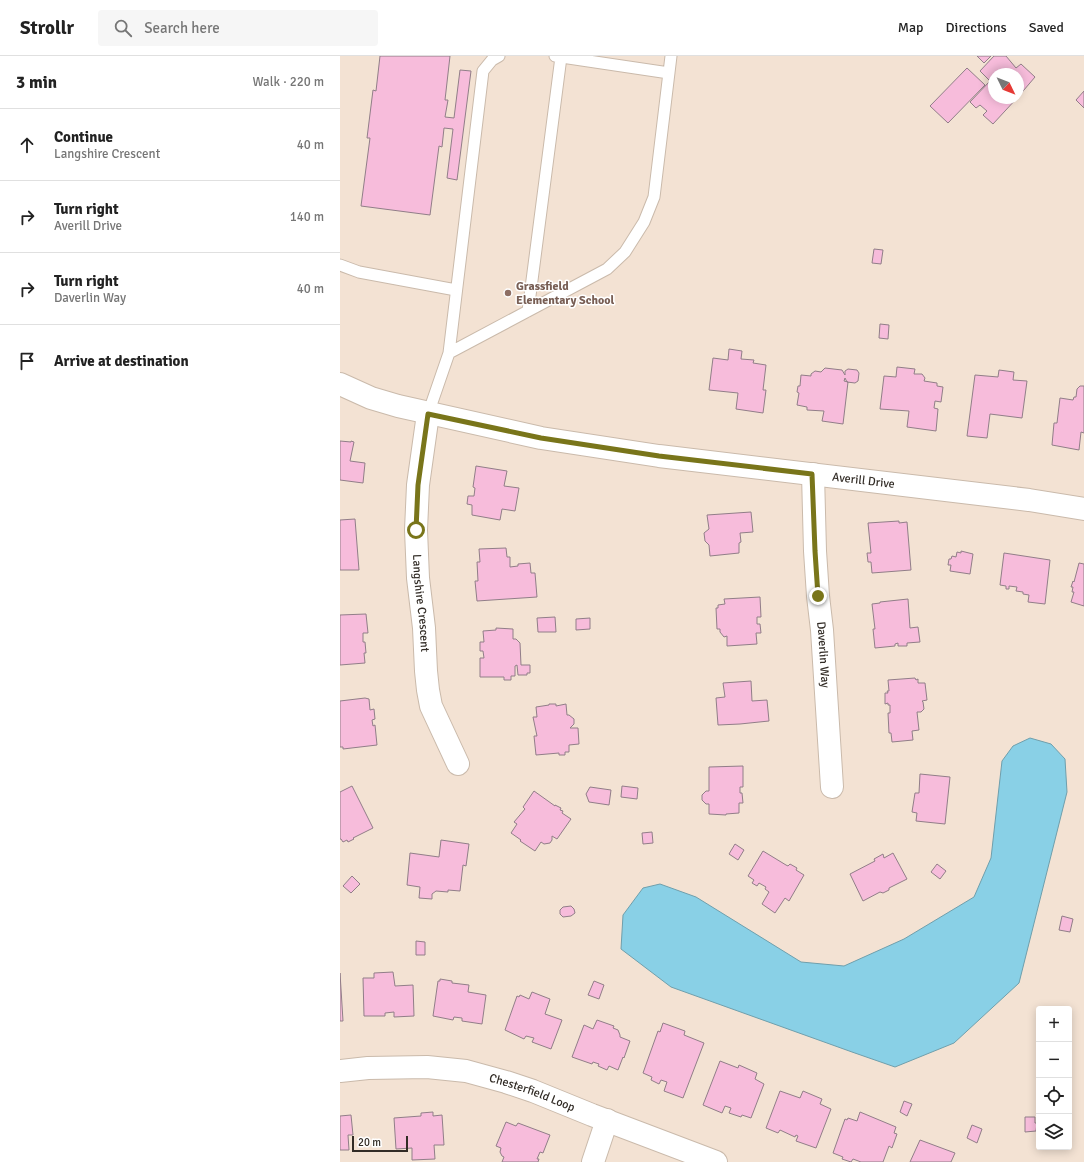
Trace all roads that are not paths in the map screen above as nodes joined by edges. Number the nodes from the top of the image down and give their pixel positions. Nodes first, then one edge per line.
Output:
1 (499, 56) edge
2 (558, 56) edge
3 (671, 56) edge
4 (669, 73) junction
5 (340, 265) edge
6 (456, 290) junction
7 (528, 311) junction
8 (449, 353) junction
9 (340, 384) edge
10 (428, 414) junction
11 (812, 474) junction
12 (1084, 509) edge
13 (458, 764) dead end
14 (832, 787) dead end
15 (340, 1072) edge
16 (607, 1120) junction
17 (593, 1162) edge
18 (716, 1162) edge

1 - 6 lane
2 - 4 lane
2 - 7 lane
3 - 4 lane
4 - 7 lane
5 - 6 lane
6 - 8 lane
7 - 8 lane
8 - 10 lane
9 - 10 street, Averill Drive
10 - 11 street, Averill Drive
10 - 13 street, Langshire Crescent
11 - 12 street, Averill Drive
11 - 14 street, Daverlin Way
15 - 16 street, Chesterfield Loop
16 - 17 street
16 - 18 street, Chesterfield Loop

